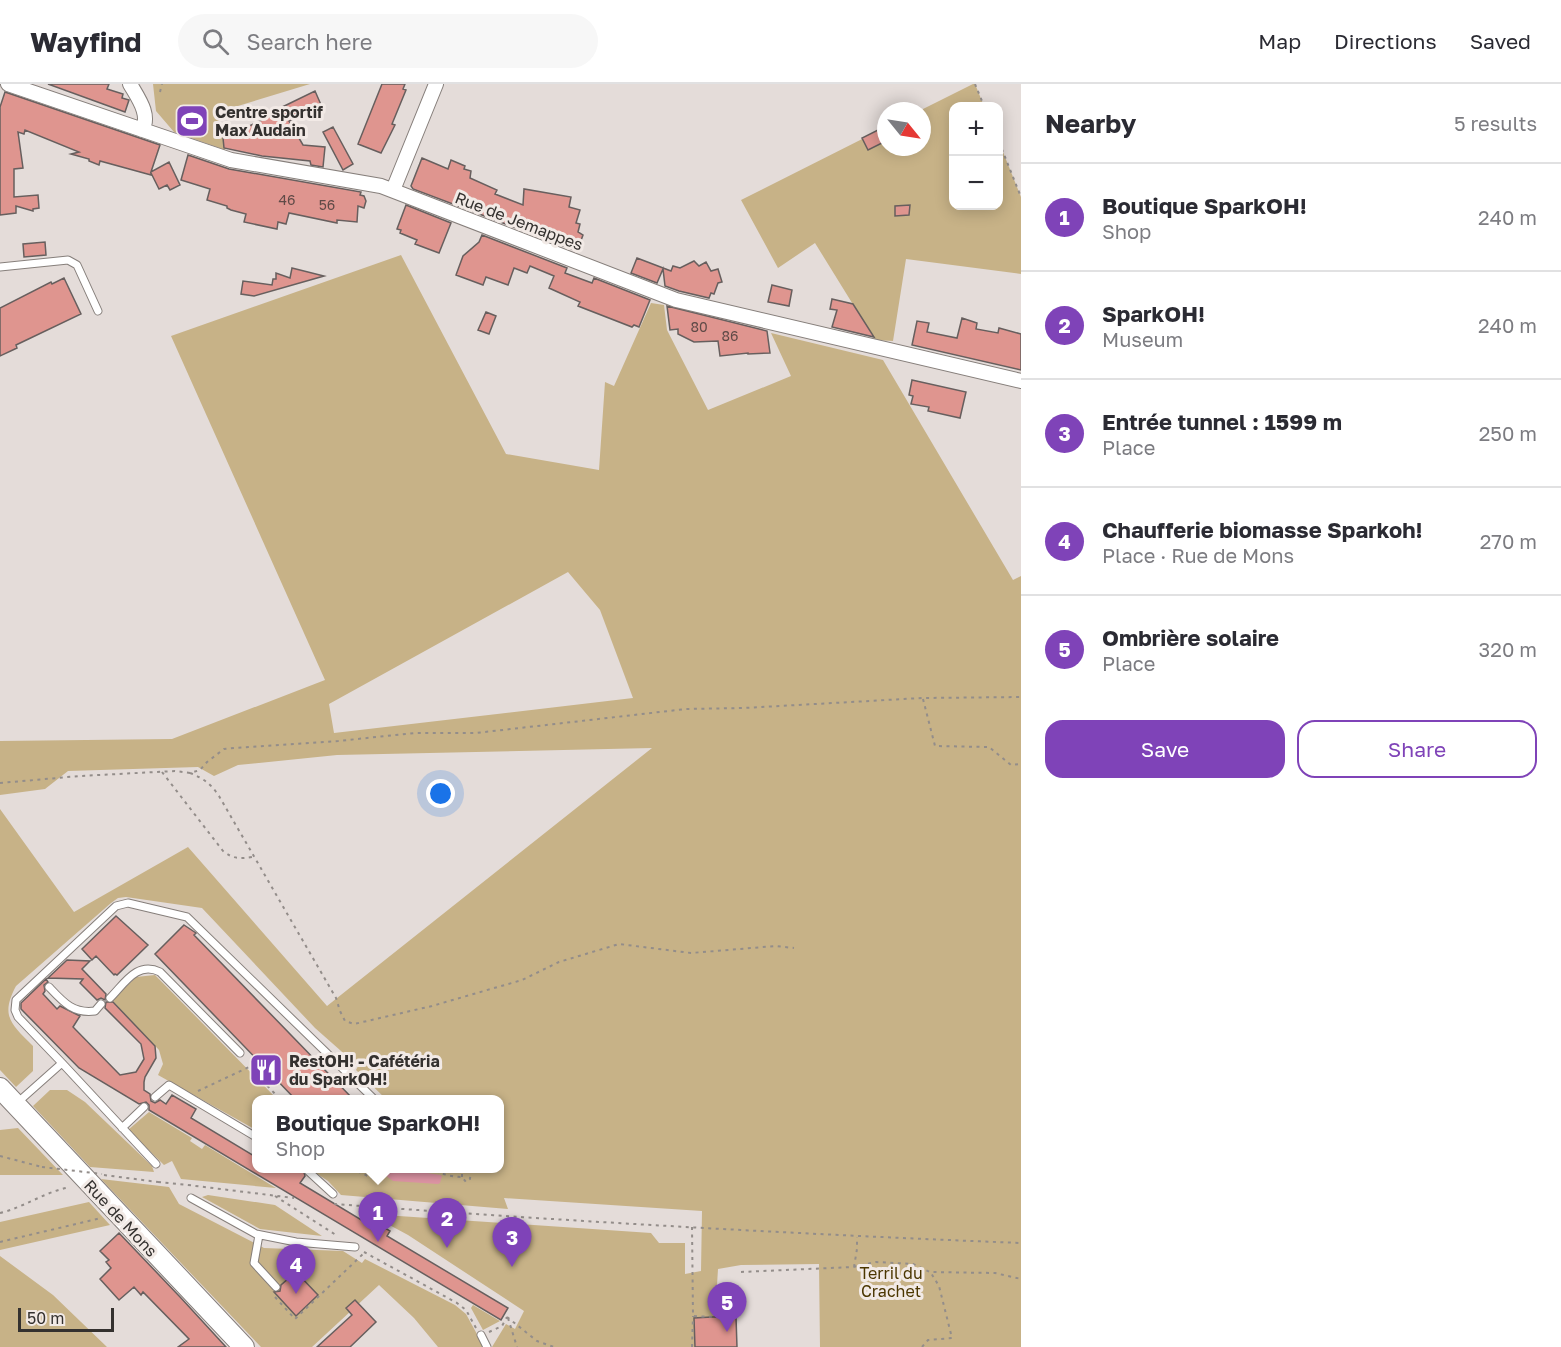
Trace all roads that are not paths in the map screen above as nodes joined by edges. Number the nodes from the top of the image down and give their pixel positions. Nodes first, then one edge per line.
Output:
1 (8, 84) edge
2 (130, 84) edge
3 (436, 84) edge
4 (142, 130) junction
5 (393, 190) junction
6 (0, 267) edge
7 (98, 311) dead end
8 (1021, 381) edge
9 (49, 987) dead end
10 (110, 998) dead end
11 (101, 1004) dead end
12 (240, 1053) dead end
13 (62, 1063) junction
14 (0, 1088) edge
15 (370, 1095) edge
16 (155, 1097) dead end
17 (16, 1105) junction
18 (144, 1107) dead end
19 (122, 1128) junction
20 (252, 1135) edge
21 (156, 1164) dead end
22 (310, 1173) edge
23 (333, 1194) dead end
24 (191, 1198) dead end
25 (259, 1235) junction
26 (355, 1247) road end
27 (274, 1291) road end
28 (481, 1335) road end
29 (244, 1347) edge
30 (487, 1347) edge

1 - 4 street, Rue de Jemappes
2 - 4 street
3 - 5 street
4 - 5 street, Rue de Jemappes
5 - 8 street, Rue de Jemappes
6 - 7 lane
9 - 11 lane
10 - 12 lane
13 - 15 lane
13 - 17 lane
13 - 19 lane
14 - 17 main road, Rue de Mons
16 - 20 lane
17 - 29 main road, Rue de Mons
18 - 19 lane
19 - 21 lane
22 - 23 lane
24 - 25 lane
25 - 26 lane
25 - 27 lane
28 - 30 lane

